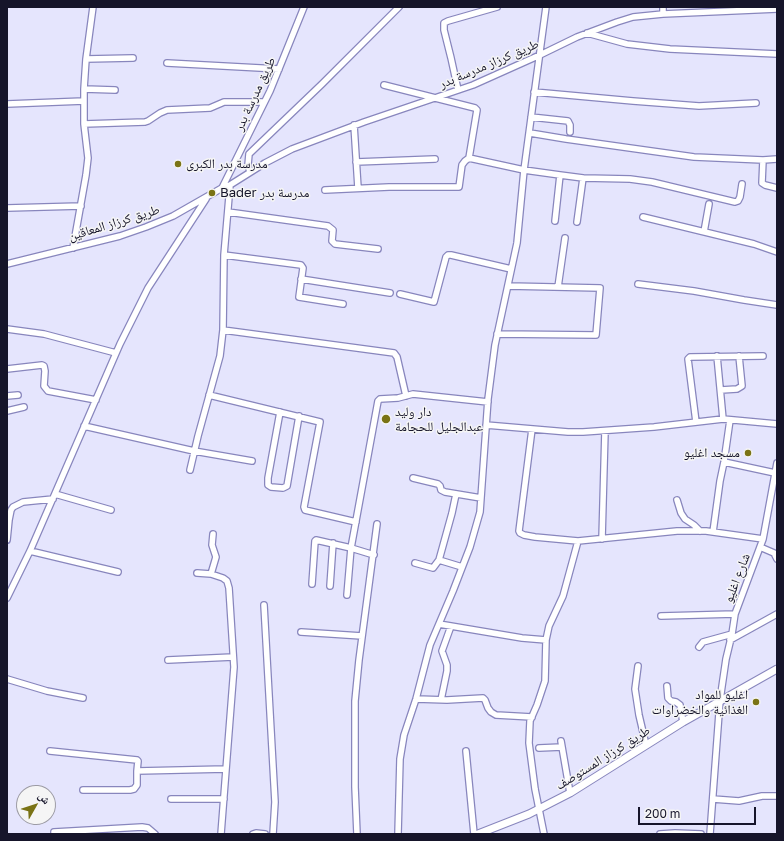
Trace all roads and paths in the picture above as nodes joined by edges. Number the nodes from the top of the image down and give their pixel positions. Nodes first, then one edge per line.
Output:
1 (93, 7) edge
2 (304, 7) edge
3 (398, 7) edge
4 (497, 7) edge
5 (546, 7) edge
6 (663, 7) edge
7 (721, 9) edge
8 (693, 10) edge
9 (777, 10) edge
10 (663, 14) junction
11 (587, 33) junction
12 (777, 54) edge
13 (540, 55) junction
14 (133, 58) dead end
15 (86, 59) junction
16 (167, 62) dead end
17 (279, 69) junction
18 (384, 85) dead end
19 (84, 89) junction
20 (115, 90) dead end
21 (458, 90) junction
22 (534, 92) junction
23 (435, 98) junction
24 (84, 101) junction
25 (264, 102) junction
26 (756, 103) dead end
27 (7, 104) edge
28 (531, 117) junction
29 (84, 124) junction
30 (354, 125) junction
31 (530, 132) junction
32 (570, 132) dead end
33 (469, 158) junction
34 (435, 159) dead end
35 (777, 159) edge
36 (762, 160) junction
37 (356, 162) junction
38 (524, 170) junction
39 (250, 172) junction
40 (560, 175) junction
41 (583, 178) junction
42 (742, 184) dead end
43 (230, 185) junction
44 (222, 188) junction
45 (358, 188) junction
46 (777, 188) edge
47 (325, 190) dead end
48 (207, 197) junction
49 (709, 204) dead end
50 (80, 206) junction
51 (7, 208) edge
52 (228, 212) junction
53 (643, 217) dead end
54 (555, 221) dead end
55 (577, 222) dead end
56 (704, 232) junction
57 (565, 238) dead end
58 (73, 248) junction
59 (378, 249) dead end
60 (777, 252) edge
61 (224, 255) junction
62 (7, 264) edge
63 (511, 269) junction
64 (301, 279) junction
65 (638, 284) dead end
66 (508, 286) junction
67 (558, 287) junction
68 (390, 293) dead end
69 (400, 294) dead end
70 (343, 304) dead end
71 (777, 305) edge
72 (7, 329) edge
73 (223, 330) junction
74 (497, 334) junction
75 (116, 352) junction
76 (717, 356) junction
77 (739, 356) junction
78 (763, 356) dead end
79 (7, 369) edge
80 (720, 390) junction
81 (18, 395) dead end
82 (208, 395) junction
83 (7, 396) edge
84 (406, 396) junction
85 (96, 400) junction
86 (488, 402) junction
87 (24, 407) dead end
88 (7, 411) edge
89 (280, 412) junction
90 (299, 416) junction
91 (724, 419) junction
92 (730, 420) junction
93 (696, 422) junction
94 (486, 424) junction
95 (777, 424) edge
96 (84, 426) junction
97 (532, 429) junction
98 (605, 430) junction
99 (194, 452) junction
100 (252, 462) dead end
101 (724, 462) junction
102 (777, 463) edge
103 (190, 470) dead end
104 (775, 473) junction
105 (413, 478) dead end
106 (456, 494) junction
107 (54, 497) junction
108 (481, 498) junction
109 (677, 500) dead end
110 (110, 510) dead end
111 (356, 522) junction
112 (377, 524) dead end
113 (700, 531) junction
114 (713, 532) junction
115 (213, 534) dead end
116 (602, 539) junction
117 (763, 539) junction
118 (7, 540) edge
119 (578, 541) junction
120 (333, 543) junction
121 (760, 547) junction
122 (351, 548) junction
123 (30, 551) junction
124 (374, 555) junction
125 (777, 559) edge
126 (439, 560) junction
127 (415, 563) dead end
128 (462, 567) junction
129 (118, 572) dead end
130 (197, 573) dead end
131 (211, 574) junction
132 (312, 584) dead end
133 (330, 586) dead end
134 (347, 595) dead end
135 (7, 598) edge
136 (264, 606) dead end
137 (735, 614) junction
138 (777, 614) edge
139 (662, 616) dead end
140 (439, 624) junction
141 (451, 626) junction
142 (301, 632) dead end
143 (362, 636) junction
144 (731, 637) junction
145 (546, 640) junction
146 (699, 647) dead end
147 (233, 657) junction
148 (168, 660) dead end
149 (638, 666) dead end
150 (777, 669) edge
151 (7, 679) edge
152 (667, 686) dead end
153 (83, 698) dead end
154 (416, 699) junction
155 (441, 700) junction
156 (720, 700) junction
157 (532, 717) junction
158 (683, 722) junction
159 (646, 745) junction
160 (539, 748) dead end
161 (50, 751) dead end
162 (466, 751) dead end
163 (226, 769) junction
164 (137, 771) junction
165 (83, 790) dead end
166 (570, 793) junction
167 (777, 796) edge
168 (171, 799) dead end
169 (224, 799) junction
170 (713, 799) junction
171 (538, 810) junction
172 (54, 832) dead end
173 (155, 834) edge
174 (221, 834) edge
175 (254, 834) edge
176 (265, 834) edge
177 (273, 834) edge
178 (357, 834) edge
179 (398, 834) edge
180 (474, 834) edge
181 (478, 834) edge
182 (544, 834) edge
183 (660, 834) edge
184 (701, 834) edge
185 (710, 834) edge

1 - 15 street
2 - 17 street, طريق مدرسة بدر
3 - 39 street
4 - 21 street
5 - 13 street
6 - 10 street
7 - 8 street, طريق كرزاز مدرسة بدر
7 - 9 street, طريق كرزاز مدرسة بدر
8 - 10 street, طريق كرزاز مدرسة بدر
10 - 11 street, طريق كرزاز مدرسة بدر
11 - 12 street
11 - 13 street, طريق كرزاز مدرسة بدر
13 - 21 street, طريق كرزاز مدرسة بدر
13 - 22 street
14 - 15 street
15 - 19 street
16 - 17 street
17 - 25 street, طريق مدرسة بدر
18 - 23 street
19 - 20 street
19 - 24 street
21 - 23 street, طريق كرزاز مدرسة بدر
22 - 26 street
22 - 28 street
23 - 30 street, طريق كرزاز مدرسة بدر
23 - 33 street
24 - 27 street
24 - 29 street
25 - 29 street
25 - 44 street, طريق مدرسة بدر
28 - 31 street
28 - 32 street
29 - 50 street
30 - 37 street
30 - 39 street, طريق كرزاز مدرسة بدر
31 - 36 street
31 - 38 street
33 - 38 street
33 - 45 street
34 - 37 street
35 - 36 street
36 - 46 street
37 - 45 street
38 - 40 street
38 - 63 street
39 - 43 street, طريق كرزاز مدرسة بدر
40 - 41 street
40 - 54 street
41 - 42 street
41 - 55 street
43 - 44 street, طريق كرزاز مدرسة بدر
43 - 52 street
44 - 48 street, طريق كرزاز المعاقين
45 - 47 street
48 - 58 street, طريق كرزاز المعاقين
48 - 75 street
49 - 56 street
50 - 51 street
50 - 58 street
52 - 59 street
52 - 61 street
53 - 56 street
56 - 60 street
57 - 67 street
58 - 62 street, طريق كرزاز المعاقين
61 - 64 street
61 - 73 street
63 - 66 street
63 - 69 street
64 - 68 street
64 - 70 street
65 - 71 street
66 - 67 street
66 - 74 street
67 - 74 street
72 - 75 street
73 - 82 street
73 - 84 street
74 - 86 street
75 - 85 street
76 - 77 street
76 - 80 street
76 - 93 street
77 - 78 street
77 - 80 street
79 - 85 street
80 - 91 street
81 - 83 street
82 - 89 street
82 - 99 street
84 - 86 street
84 - 111 street
85 - 96 street
86 - 94 street
87 - 88 street
89 - 90 street
89 - 90 street
90 - 111 street
91 - 92 street
91 - 93 street
92 - 95 street
92 - 101 street
93 - 98 street
94 - 97 street
94 - 108 street
96 - 99 street
96 - 107 street
97 - 98 street
97 - 119 street
98 - 116 street
99 - 100 street
99 - 103 street
101 - 104 street
101 - 114 street
102 - 104 street, شارع اغليو
104 - 117 street, شارع اغليو
105 - 106 street
106 - 108 street
106 - 126 street
107 - 110 street
107 - 118 street
107 - 123 street
108 - 128 street
109 - 113 street
111 - 122 street
112 - 124 street
113 - 114 street
113 - 116 street
114 - 117 street
115 - 131 street
116 - 119 street
117 - 121 street, شارع اغليو
119 - 145 street
120 - 122 street
120 - 132 street
120 - 133 street
121 - 125 street
121 - 137 street, شارع اغليو
122 - 124 street
122 - 134 street
123 - 129 street
123 - 135 street
124 - 143 street
126 - 127 street
126 - 128 street
128 - 140 street
130 - 131 street
131 - 147 street
136 - 177 street
137 - 139 street
137 - 144 street, شارع اغليو
138 - 144 street
140 - 141 street
140 - 154 street
141 - 145 street
141 - 155 street
142 - 143 street
143 - 178 street
144 - 146 street
144 - 156 street, شارع اغليو
145 - 157 street
147 - 148 street
147 - 163 street
149 - 159 street
150 - 156 main road, طريق كرزاز المستوصف
151 - 153 street
152 - 158 street
154 - 155 street
154 - 179 street
155 - 157 street
156 - 158 main road, طريق كرزاز المستوصف
156 - 170 street, شارع اغليو
157 - 171 street
158 - 159 main road, طريق كرزاز المستوصف
159 - 166 main road, طريق كرزاز المستوصف
160 - 166 street
161 - 164 street
162 - 180 street
163 - 164 street
163 - 169 street
164 - 165 street
166 - 171 main road, طريق كرزاز المستوصف
167 - 170 street
168 - 169 street
169 - 174 street
170 - 185 street, شارع اغليو
171 - 181 main road, طريق كرزاز المستوصف
171 - 182 street
172 - 173 street
175 - 176 street
183 - 184 street

